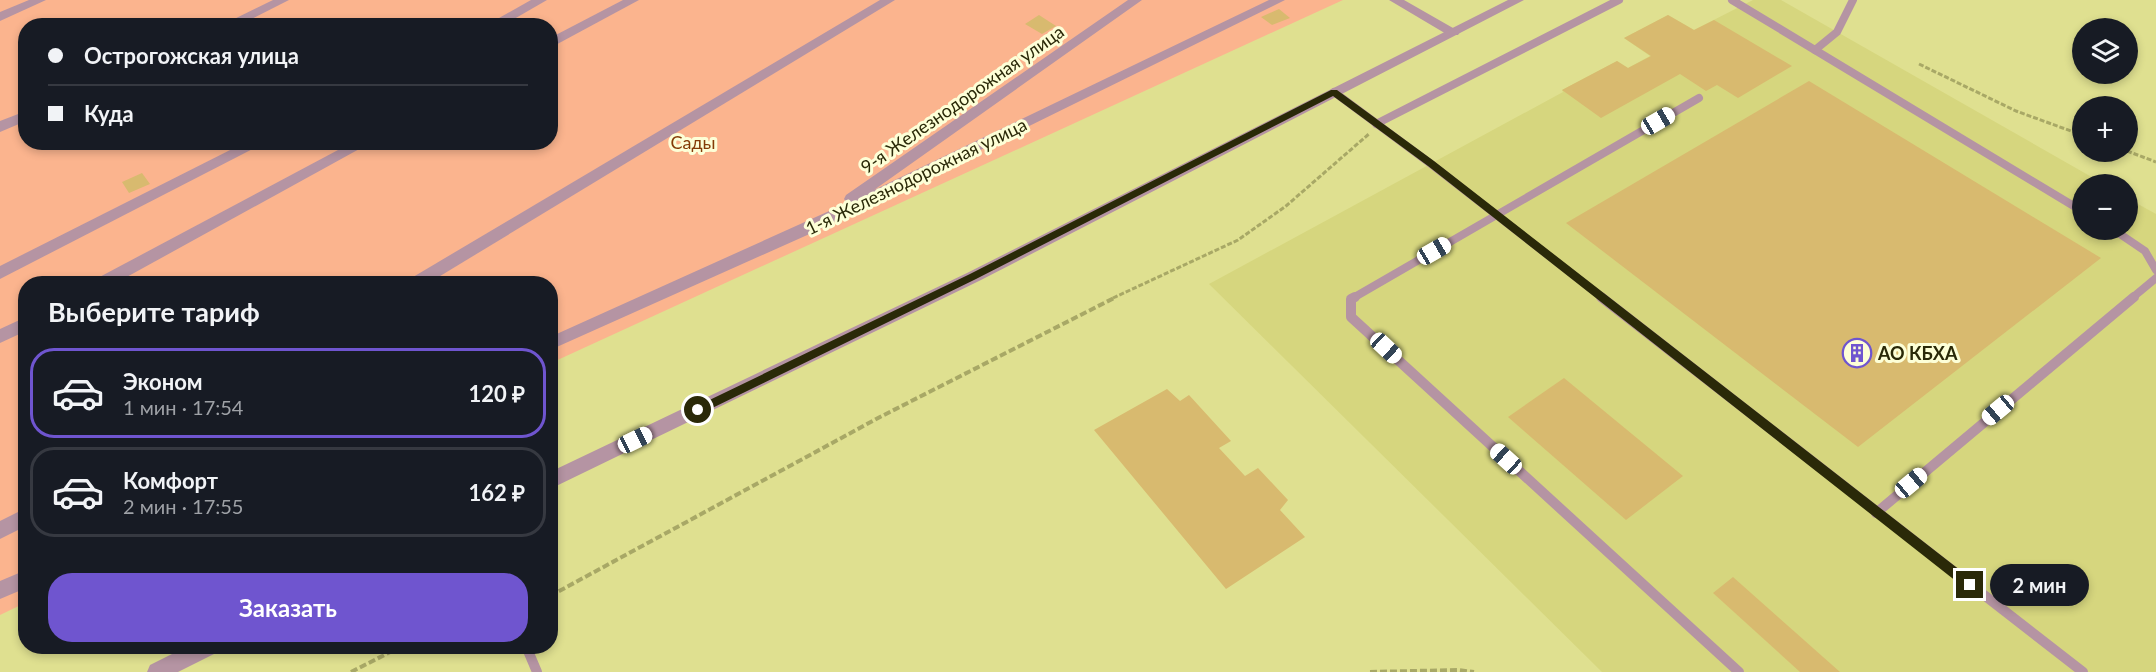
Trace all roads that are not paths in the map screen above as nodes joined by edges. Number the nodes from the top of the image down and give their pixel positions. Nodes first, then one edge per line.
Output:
1 (40, 0) edge
2 (283, 0) edge
3 (541, 0) edge
4 (633, 0) edge
5 (889, 0) edge
6 (1136, 0) edge
7 (1279, 0) edge
8 (1395, 0) edge
9 (1518, 0) edge
10 (1619, 0) edge
11 (1731, 0) edge
12 (1853, 0) edge
13 (0, 17) edge
14 (244, 18) edge
15 (506, 18) edge
16 (1453, 32) junction
17 (558, 40) edge
18 (1815, 50) junction
19 (1334, 92) junction
20 (1699, 98) dead end
21 (18, 119) edge
22 (1376, 124) junction
23 (0, 127) edge
24 (243, 150) edge
25 (350, 150) edge
26 (2072, 205) edge
27 (1496, 215) junction
28 (809, 228) junction
29 (2131, 240) edge
30 (2156, 270) edge
31 (0, 273) edge
32 (115, 276) edge
33 (427, 276) edge
34 (2156, 278) edge
35 (18, 327) edge
36 (0, 337) edge
37 (558, 340) edge
38 (558, 477) edge
39 (1876, 513) junction
40 (18, 521) edge
41 (0, 531) edge
42 (18, 582) edge
43 (0, 590) edge
44 (193, 654) edge
45 (529, 654) edge
46 (157, 672) edge
47 (537, 672) edge
48 (1739, 672) edge
49 (2083, 672) edge

1 - 13 street
2 - 14 street
3 - 15 street
4 - 17 street
5 - 33 street
6 - 28 street, 9-я Железнодорожная улица
7 - 28 street, 1-я Железнодорожная улица
8 - 16 street
9 - 16 street
10 - 22 lane
11 - 18 lane
12 - 18 lane
16 - 19 street
18 - 26 lane
19 - 22 lane
19 - 38 street
20 - 27 lane
21 - 23 street
22 - 27 lane
24 - 31 street
25 - 32 street
27 - 39 lane
27 - 48 lane
28 - 37 street, 1-я Железнодорожная улица
29 - 30 lane
34 - 39 lane
35 - 36 street
39 - 49 lane
40 - 41 street
42 - 43 street
44 - 46 street
45 - 47 lane

